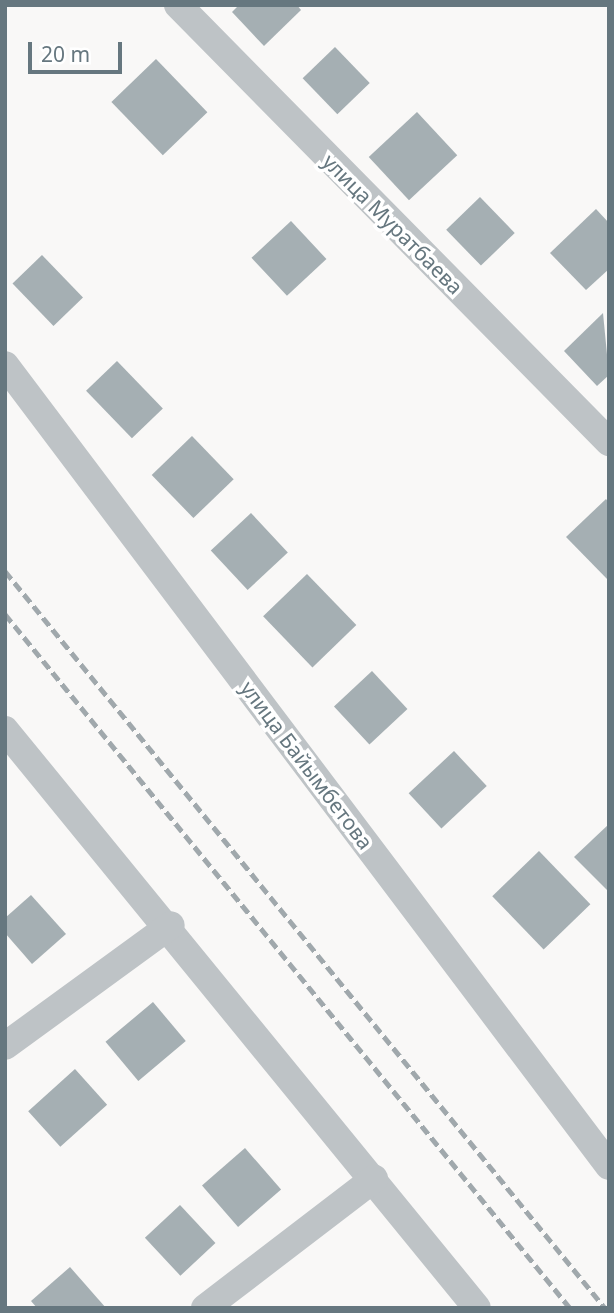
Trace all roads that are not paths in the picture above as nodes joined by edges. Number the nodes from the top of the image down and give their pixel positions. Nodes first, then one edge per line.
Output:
1 (178, 5) edge
2 (5, 365) edge
3 (609, 442) edge
4 (5, 730) edge
5 (171, 925) junction
6 (5, 1046) edge
7 (609, 1166) edge
8 (374, 1179) junction
9 (205, 1308) edge
10 (477, 1308) edge

1 - 3 street, улица Муратбаева
2 - 7 street, улица Байымбетова
4 - 5 street
5 - 6 street
5 - 8 street
8 - 9 street
8 - 10 street

